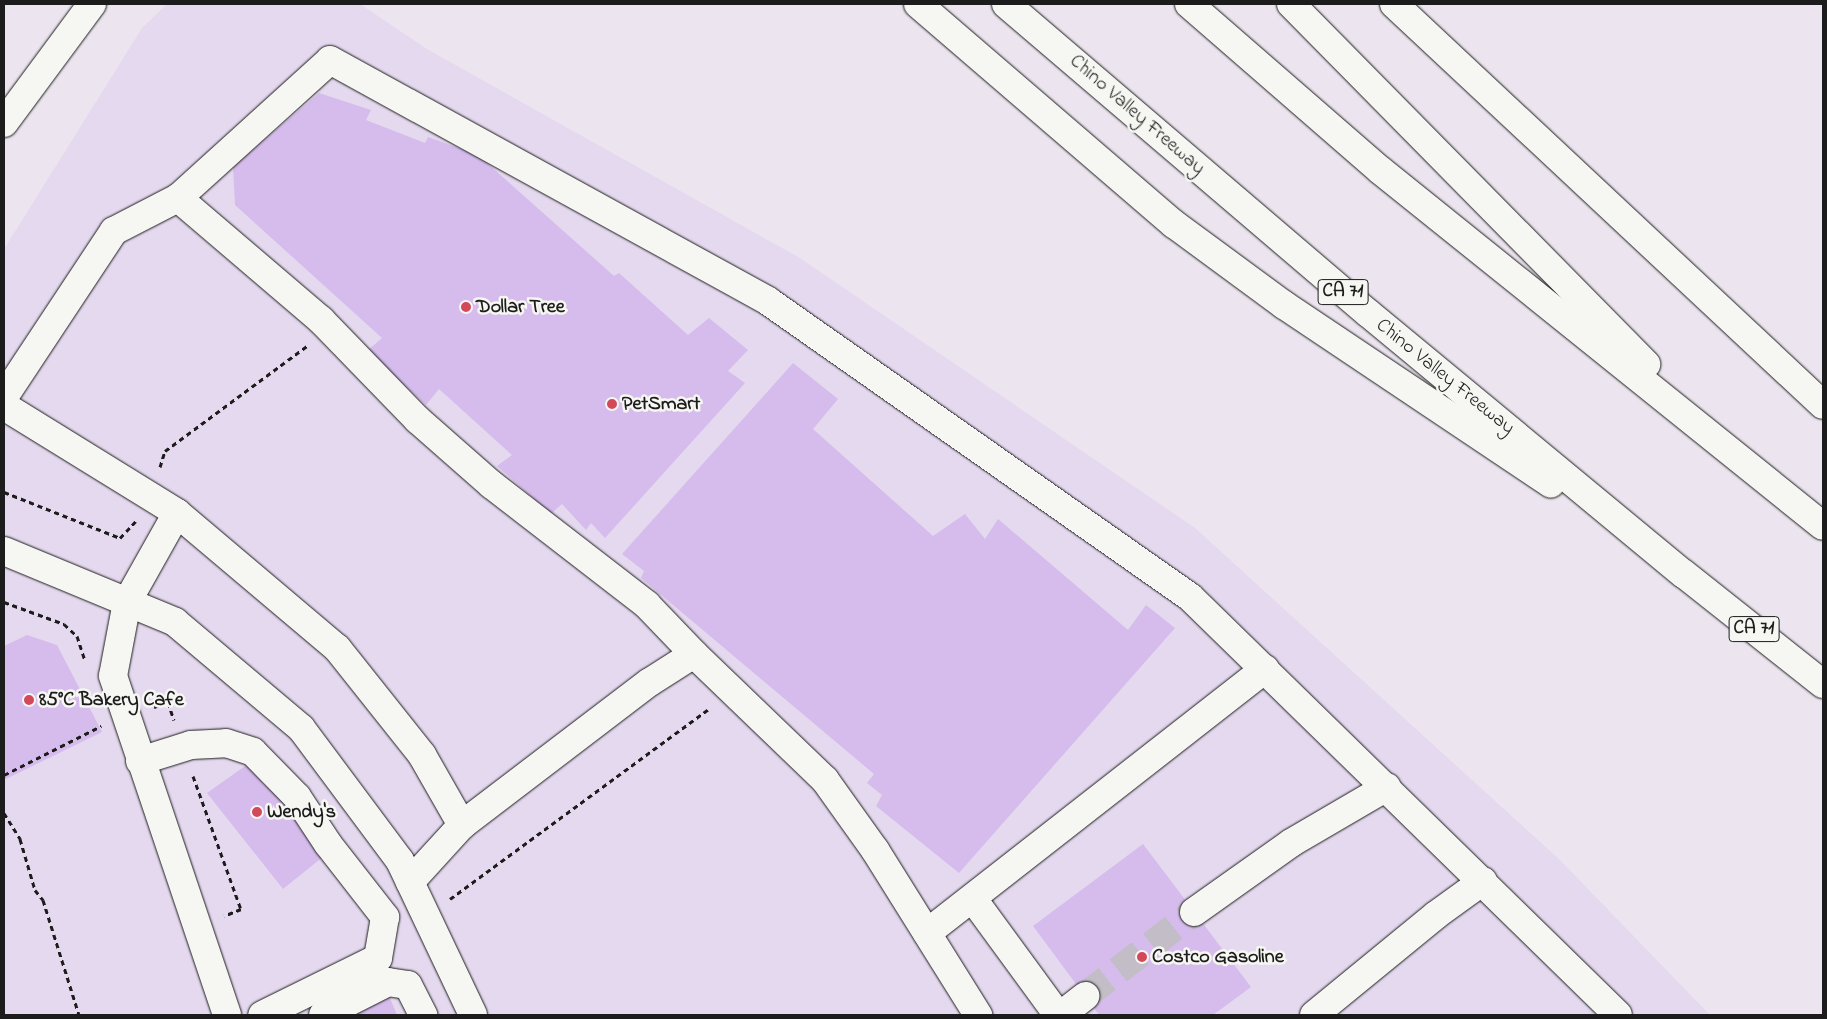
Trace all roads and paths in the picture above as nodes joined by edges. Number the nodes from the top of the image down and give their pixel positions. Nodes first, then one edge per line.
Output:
1 (92, 4) edge
2 (918, 4) edge
3 (1006, 4) edge
4 (1189, 4) edge
5 (1291, 4) edge
6 (1394, 4) edge
7 (4, 123) edge
8 (178, 198) junction
9 (330, 329) junction
10 (4, 397) edge
11 (1823, 405) edge
12 (4, 406) edge
13 (1735, 454) junction
14 (4, 492) edge
15 (148, 496) junction
16 (177, 513) junction
17 (1823, 526) edge
18 (4, 551) edge
19 (1684, 574) junction
20 (127, 602) junction
21 (694, 654) junction
22 (1265, 669) junction
23 (1823, 684) edge
24 (727, 686) junction
25 (103, 725) dead end
26 (140, 761) junction
27 (4, 775) edge
28 (1387, 787) junction
29 (4, 813) edge
30 (462, 824) junction
31 (1483, 881) junction
32 (410, 882) junction
33 (973, 899) junction
34 (1194, 912) tunnel mouth
35 (428, 922) junction
36 (927, 933) junction
37 (1085, 996) tunnel mouth
38 (79, 1015) edge
39 (226, 1015) edge
40 (262, 1015) edge
41 (322, 1015) edge
42 (423, 1015) edge
43 (473, 1015) edge
44 (978, 1015) edge
45 (1060, 1015) edge
46 (1314, 1015) edge
47 (1618, 1015) edge

1 - 7 main road
2 - 19 main road
3 - 19 main road, Chino Valley Freeway / CA 71
4 - 13 main road
5 - 13 main road
6 - 11 main road
8 - 9 main road
8 - 10 main road
8 - 22 main road
9 - 15 path
9 - 21 main road
12 - 15 main road
13 - 17 main road
14 - 15 path
15 - 16 main road
16 - 20 main road
16 - 30 main road
18 - 20 main road
19 - 23 main road, Chino Valley Freeway / CA 71
20 - 26 main road
20 - 32 main road
21 - 24 main road
21 - 30 main road
22 - 28 main road
22 - 33 main road
24 - 35 path
24 - 36 main road
25 - 27 path
26 - 39 main road
26 - 40 main road
28 - 31 main road
28 - 34 main road
29 - 38 path
30 - 32 main road
31 - 46 main road
31 - 47 main road
32 - 35 main road
33 - 36 main road
33 - 45 main road
35 - 43 main road
36 - 44 main road
37 - 45 main road
41 - 42 main road

